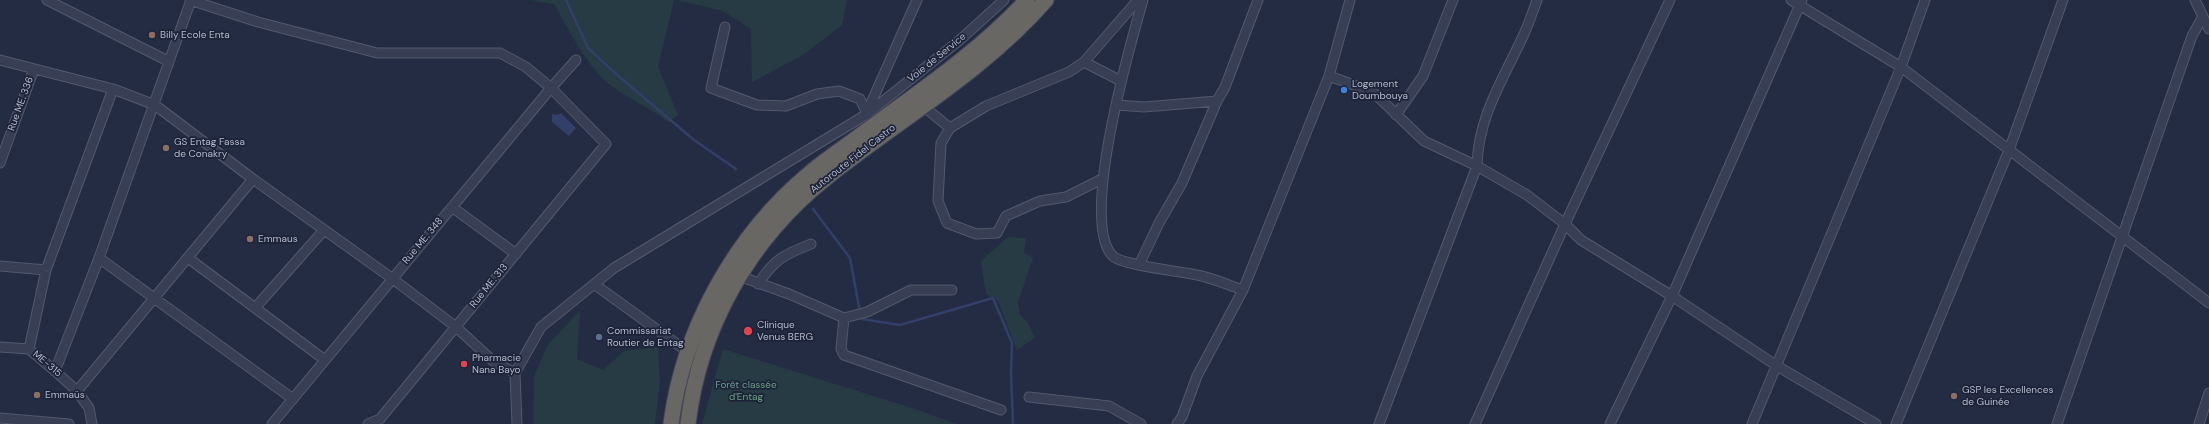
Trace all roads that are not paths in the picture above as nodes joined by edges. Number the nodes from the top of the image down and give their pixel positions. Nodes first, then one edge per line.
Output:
1 (47, 0) edge
2 (190, 0) edge
3 (917, 0) edge
4 (1004, 0) edge
5 (1027, 0) edge
6 (1046, 0) edge
7 (1138, 0) edge
8 (1143, 0) edge
9 (1258, 0) edge
10 (1350, 0) edge
11 (1454, 0) edge
12 (1537, 0) edge
13 (1670, 0) edge
14 (1791, 0) edge
15 (1925, 0) edge
16 (2063, 0) edge
17 (2195, 0) edge
18 (1801, 3) edge
19 (2202, 18) junction
20 (725, 27) dead end
21 (2209, 29) edge
22 (0, 60) edge
23 (576, 60) dead end
24 (168, 62) junction
25 (1084, 62) junction
26 (1901, 67) junction
27 (34, 69) junction
28 (1329, 76) junction
29 (1121, 81) junction
30 (551, 88) junction
31 (113, 89) junction
32 (1217, 101) junction
33 (155, 105) junction
34 (1117, 105) junction
35 (923, 106) junction
36 (1396, 115) junction
37 (870, 120) junction
38 (950, 128) junction
39 (2009, 150) junction
40 (0, 163) edge
41 (1477, 166) junction
42 (253, 179) junction
43 (1102, 179) junction
44 (452, 207) junction
45 (1564, 224) junction
46 (324, 230) junction
47 (2124, 236) junction
48 (811, 244) dead end
49 (516, 254) junction
50 (99, 258) junction
51 (188, 258) junction
52 (1138, 265) junction
53 (0, 266) edge
54 (46, 270) junction
55 (739, 276) junction
56 (393, 278) junction
57 (594, 284) junction
58 (758, 284) junction
59 (952, 290) dead end
60 (1243, 290) junction
61 (1672, 296) junction
62 (154, 298) junction
63 (2209, 303) edge
64 (255, 308) junction
65 (844, 318) junction
66 (456, 327) junction
67 (0, 348) edge
68 (29, 349) junction
69 (688, 352) junction
70 (325, 360) junction
71 (1777, 366) junction
72 (55, 371) junction
73 (515, 373) junction
74 (77, 391) junction
75 (2209, 393) edge
76 (1029, 397) dead end
77 (293, 399) junction
78 (1001, 410) dead end
79 (0, 418) edge
80 (69, 424) edge
81 (92, 424) edge
82 (272, 424) edge
83 (368, 424) edge
84 (517, 424) edge
85 (671, 424) edge
86 (688, 424) edge
87 (1141, 424) edge
88 (1177, 424) edge
89 (1379, 424) edge
90 (1475, 424) edge
91 (1610, 424) edge
92 (1752, 424) edge
93 (1876, 424) edge
94 (1896, 424) edge
95 (2057, 424) edge
96 (2199, 424) edge

1 - 24 street
2 - 24 street
2 - 30 street
3 - 37 street
4 - 37 street, Voie de Service
5 - 37 highway, Autoroute Fidel Castro
6 - 35 highway, Autoroute Fidel Castro
7 - 25 street
8 - 29 street
9 - 32 street
10 - 28 street
11 - 36 street
12 - 41 street
13 - 45 street
14 - 18 street
15 - 26 street
16 - 39 street
17 - 19 street
18 - 26 street
18 - 61 street
19 - 21 street
19 - 47 street
20 - 37 street
22 - 27 street
23 - 30 street, Rue ME. 348
24 - 33 street
25 - 29 street
25 - 38 street
26 - 39 street
26 - 71 street
27 - 31 street
27 - 40 street, Rue ME. 336
28 - 36 street
28 - 60 street
29 - 34 street
30 - 44 street, Rue ME. 348
30 - 49 street, Rue ME. 313
31 - 33 street
31 - 54 street
32 - 34 street
32 - 52 street
33 - 42 street
33 - 50 street
34 - 43 street
35 - 38 street
35 - 55 highway, Autoroute Fidel Castro
36 - 41 street
37 - 57 street, Voie de Service
37 - 69 highway, Autoroute Fidel Castro
38 - 43 street
39 - 47 street
39 - 94 street
41 - 45 street
41 - 89 street
42 - 46 street
42 - 51 street
43 - 52 street
44 - 49 street
44 - 56 street, Rue ME. 348
45 - 61 street
45 - 90 street
46 - 56 street
46 - 64 street
47 - 63 street
47 - 95 street
48 - 58 street
49 - 66 street, Rue ME. 313
50 - 62 street
50 - 72 street
51 - 62 street
51 - 64 street
52 - 60 street
53 - 54 street
54 - 68 street
55 - 58 street
55 - 86 highway, Autoroute Fidel Castro
56 - 66 street
56 - 70 street, Rue ME. 348
57 - 69 street
57 - 73 street, Voie de Service
58 - 65 street
59 - 65 street
60 - 88 street
61 - 71 street
61 - 91 street
62 - 74 street
62 - 77 street
64 - 70 street
65 - 78 street
66 - 73 street
66 - 83 street, Rue ME. 313
67 - 68 street, ME-315
68 - 72 street, ME-315
69 - 85 highway, Autoroute Fidel Castro
70 - 77 street, Rue ME. 348
71 - 92 street
71 - 93 street
72 - 74 street, ME-315
73 - 84 street
74 - 81 street, ME-315
75 - 96 street
76 - 87 street
77 - 82 street, Rue ME. 348
79 - 80 street

